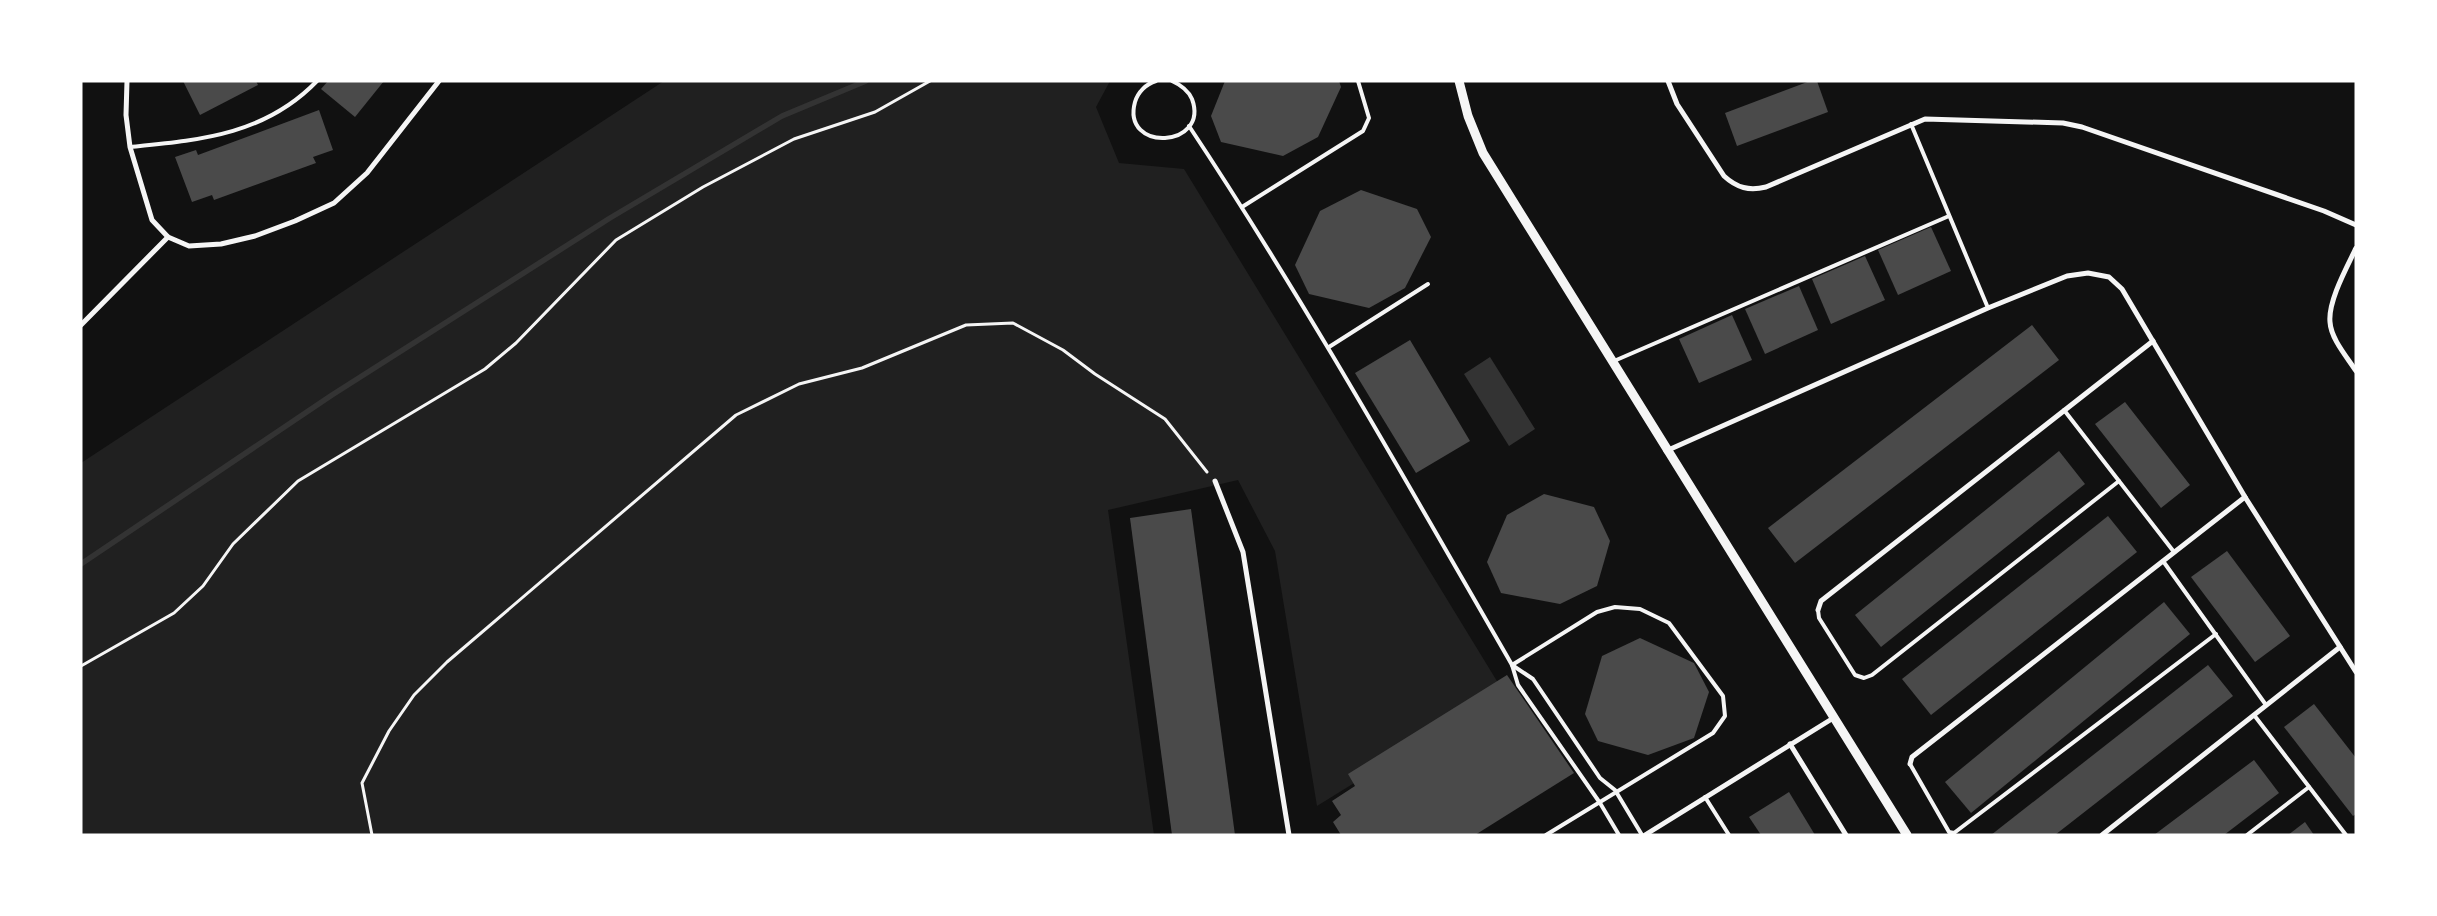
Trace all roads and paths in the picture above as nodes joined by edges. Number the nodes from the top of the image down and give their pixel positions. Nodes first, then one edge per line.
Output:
1 (127, 81) edge
2 (316, 81) edge
3 (439, 81) edge
4 (930, 81) edge
5 (1156, 81) edge
6 (1172, 81) edge
7 (1358, 81) edge
8 (1459, 81) edge
9 (1668, 81) edge
10 (1911, 124) junction
11 (1189, 126) junction
12 (130, 147) junction
13 (1242, 206) junction
14 (1949, 216) junction
15 (2356, 225) edge
16 (168, 237) junction
17 (2356, 248) edge
18 (1428, 284) dead end
19 (1988, 308) junction
20 (81, 325) edge
21 (2153, 341) junction
22 (1329, 346) junction
23 (1612, 362) junction
24 (2356, 371) edge
25 (2064, 410) junction
26 (1666, 451) junction
27 (2119, 481) junction
28 (1215, 482) joint
29 (2245, 497) junction
30 (2174, 552) junction
31 (2163, 561) junction
32 (1818, 610) joint
33 (2216, 634) junction
34 (2340, 647) junction
35 (1512, 664) junction
36 (81, 666) edge
37 (2356, 672) edge
38 (2266, 705) junction
39 (2254, 715) junction
40 (1835, 716) junction
41 (1790, 744) junction
42 (1910, 764) joint
43 (2309, 787) junction
44 (1616, 793) junction
45 (1705, 797) junction
46 (1600, 803) junction
47 (372, 835) edge
48 (1289, 835) edge
49 (1546, 835) edge
50 (1619, 835) edge
51 (1644, 835) edge
52 (1729, 835) edge
53 (1846, 835) edge
54 (1906, 835) edge
55 (2102, 835) edge
56 (2247, 835) edge
57 (2346, 835) edge

1 - 12 street
2 - 12 lane
3 - 16 street
4 - 36 path
5 - 11 lane
6 - 11 lane
7 - 13 lane
8 - 23 street
9 - 10 street
10 - 14 lane
10 - 15 street
11 - 13 lane
12 - 16 street
13 - 22 lane
14 - 19 lane
14 - 23 lane
16 - 20 street
17 - 24 street
18 - 22 lane
19 - 21 street
19 - 26 street
21 - 25 street
21 - 29 street
22 - 35 lane
23 - 26 street
25 - 27 lane
25 - 32 street
26 - 40 street
27 - 30 lane
27 - 32 lane
28 - 47 path
28 - 48 street
29 - 30 street
29 - 34 street
30 - 31 street
31 - 33 lane
31 - 42 street
33 - 38 lane
33 - 42 lane
34 - 37 street
34 - 38 street
35 - 44 lane
35 - 44 lane
35 - 46 lane
38 - 39 street
39 - 43 lane
39 - 55 street
40 - 41 street
40 - 54 street
41 - 45 street
41 - 53 street
43 - 56 lane
43 - 57 lane
44 - 46 lane
44 - 51 lane
45 - 51 street
45 - 52 lane
46 - 49 lane
46 - 50 lane

